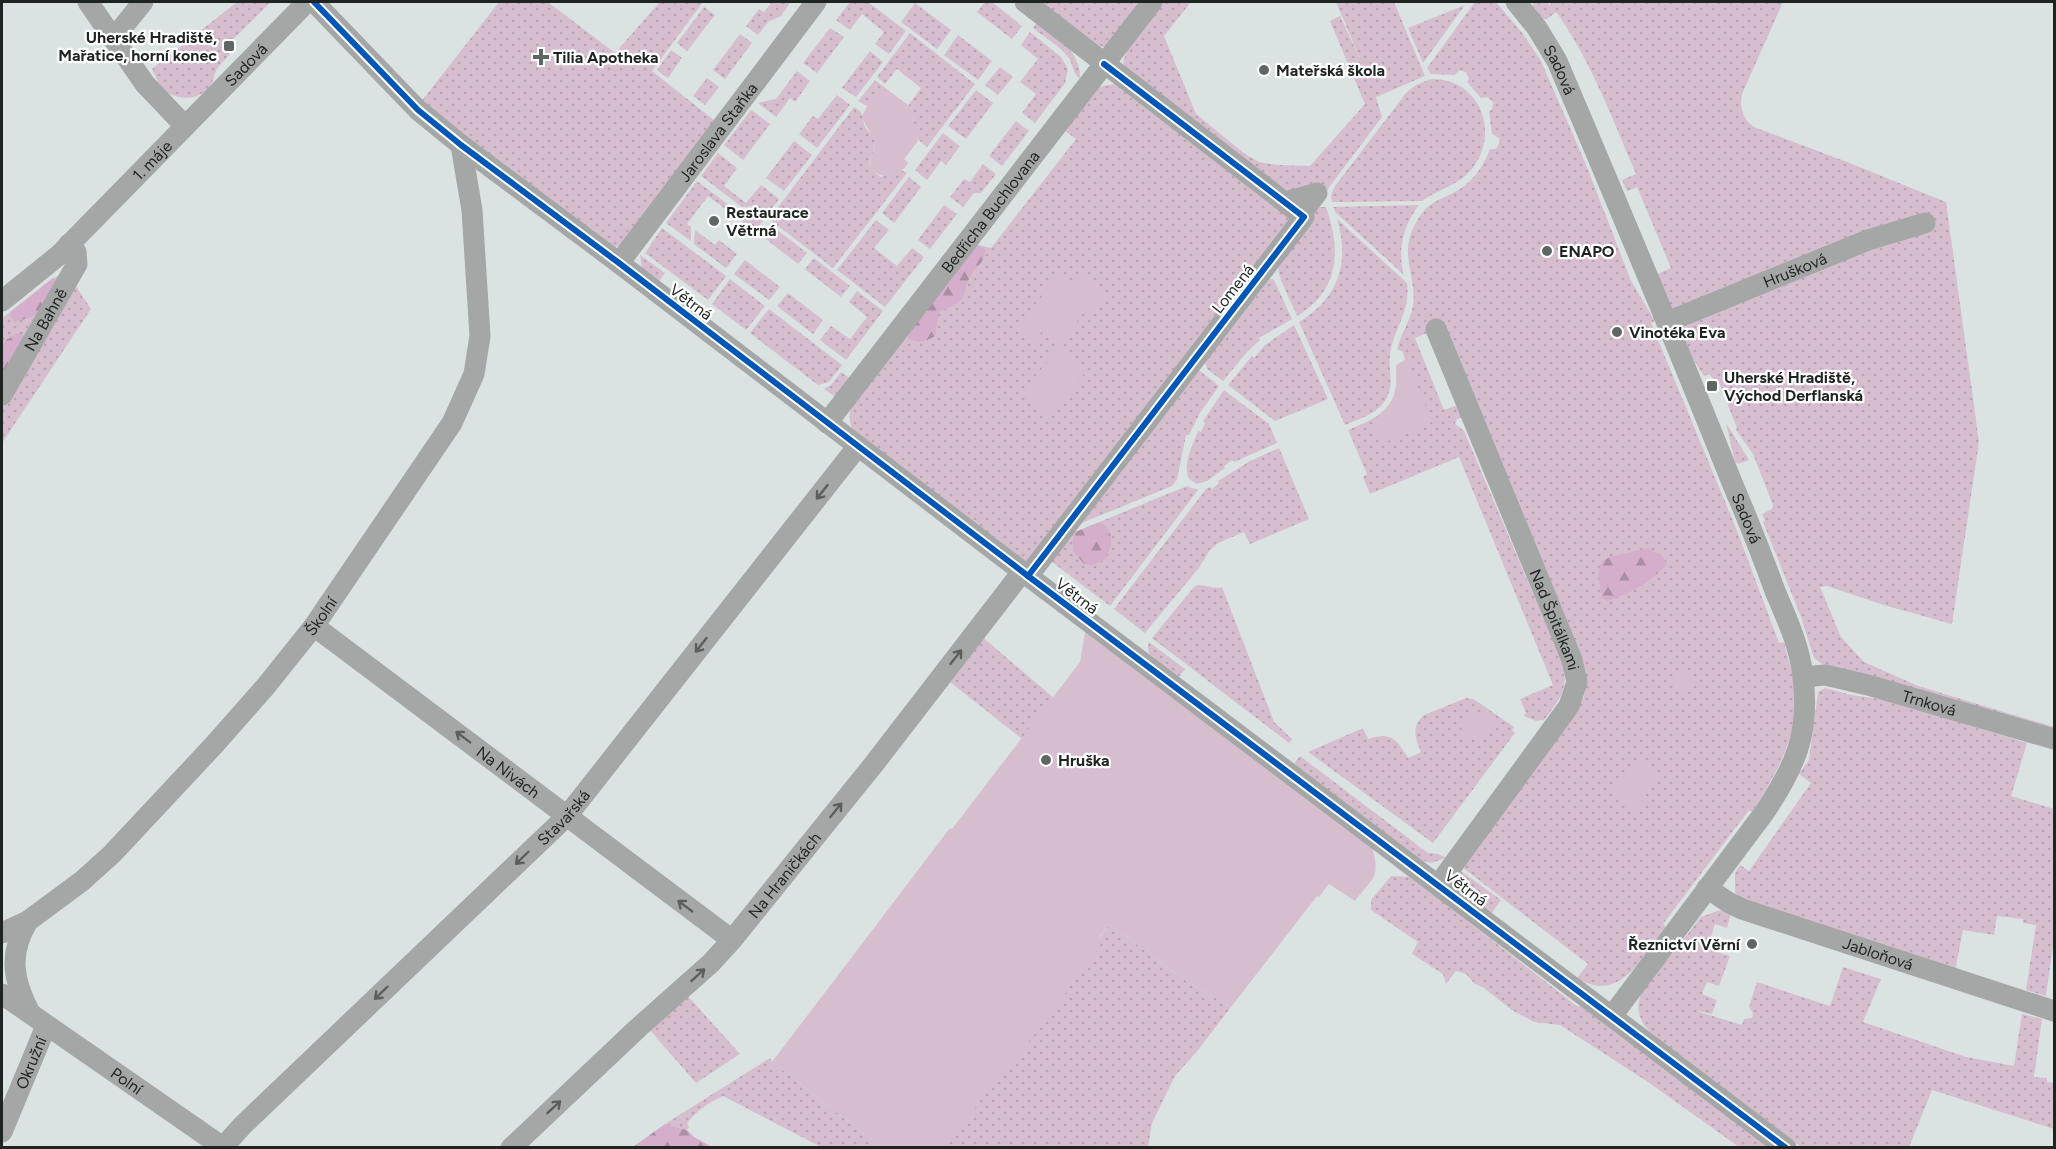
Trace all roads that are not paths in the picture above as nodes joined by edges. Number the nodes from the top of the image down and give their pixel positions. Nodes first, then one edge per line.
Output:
1 (88, 2) edge
2 (143, 2) edge
3 (307, 2) edge
4 (314, 2) edge
5 (816, 2) edge
6 (1025, 2) edge
7 (1152, 2) edge
8 (1516, 2) edge
9 (113, 39) junction
10 (1104, 64) junction
11 (185, 126) junction
12 (460, 145) junction
13 (513, 184) junction
14 (472, 210) junction
15 (1925, 223) dead end
16 (69, 244) junction
17 (619, 263) junction
18 (2, 301) edge
19 (1666, 322) junction
20 (1436, 329) dead end
21 (2, 395) edge
22 (828, 423) junction
23 (858, 446) junction
24 (1025, 574) junction
25 (314, 626) junction
26 (1803, 677) junction
27 (2055, 739) edge
28 (567, 816) junction
29 (1439, 884) junction
30 (1707, 888) junction
31 (28, 921) junction
32 (2, 933) edge
33 (732, 940) junction
34 (2, 994) edge
35 (2055, 1011) edge
36 (1612, 1016) junction
37 (38, 1020) junction
38 (2, 1132) edge
39 (224, 1147) edge
40 (512, 1148) edge
41 (1786, 1148) edge

1 - 9 street, 1. máje
2 - 9 street
3 - 11 street, Sadová
4 - 12 street, Větrná
5 - 17 street, Jaroslava Staňka
6 - 10 street, Lomená
7 - 10 street, Bedřicha Buchlovana
8 - 19 street, Sadová
9 - 11 street, 1. máje
10 - 22 street, Bedřicha Buchlovana
10 - 24 street, Lomená
11 - 16 street, 1. máje
12 - 13 street, Větrná
12 - 14 street, Školní
13 - 14 street
13 - 17 street, Větrná
14 - 25 street, Školní
15 - 19 street, Hrušková
16 - 18 street, 1. máje
16 - 21 street, Na Bahně
17 - 22 street, Větrná
19 - 26 street, Sadová
20 - 29 street, Nad Špitálkami
22 - 23 street, Větrná
23 - 24 street, Větrná
23 -> 28 street, Stavařská
24 - 29 street, Větrná
33 -> 24 street, Na Hraničkách
28 -> 25 street, Na Nivách
25 - 31 street, Školní
26 - 27 street, Trnková
26 - 30 street, Sadová
33 -> 28 street, Na Nivách
28 -> 39 street, Stavařská
29 - 36 street, Větrná
30 - 35 street, Jabloňová
30 - 36 street, Sadová
31 - 32 street, Školní
31 - 37 street
40 -> 33 street, Na Hraničkách
34 - 37 street, Polní
36 - 41 street, Větrná
37 - 38 street, Okružní
37 - 39 street, Polní

